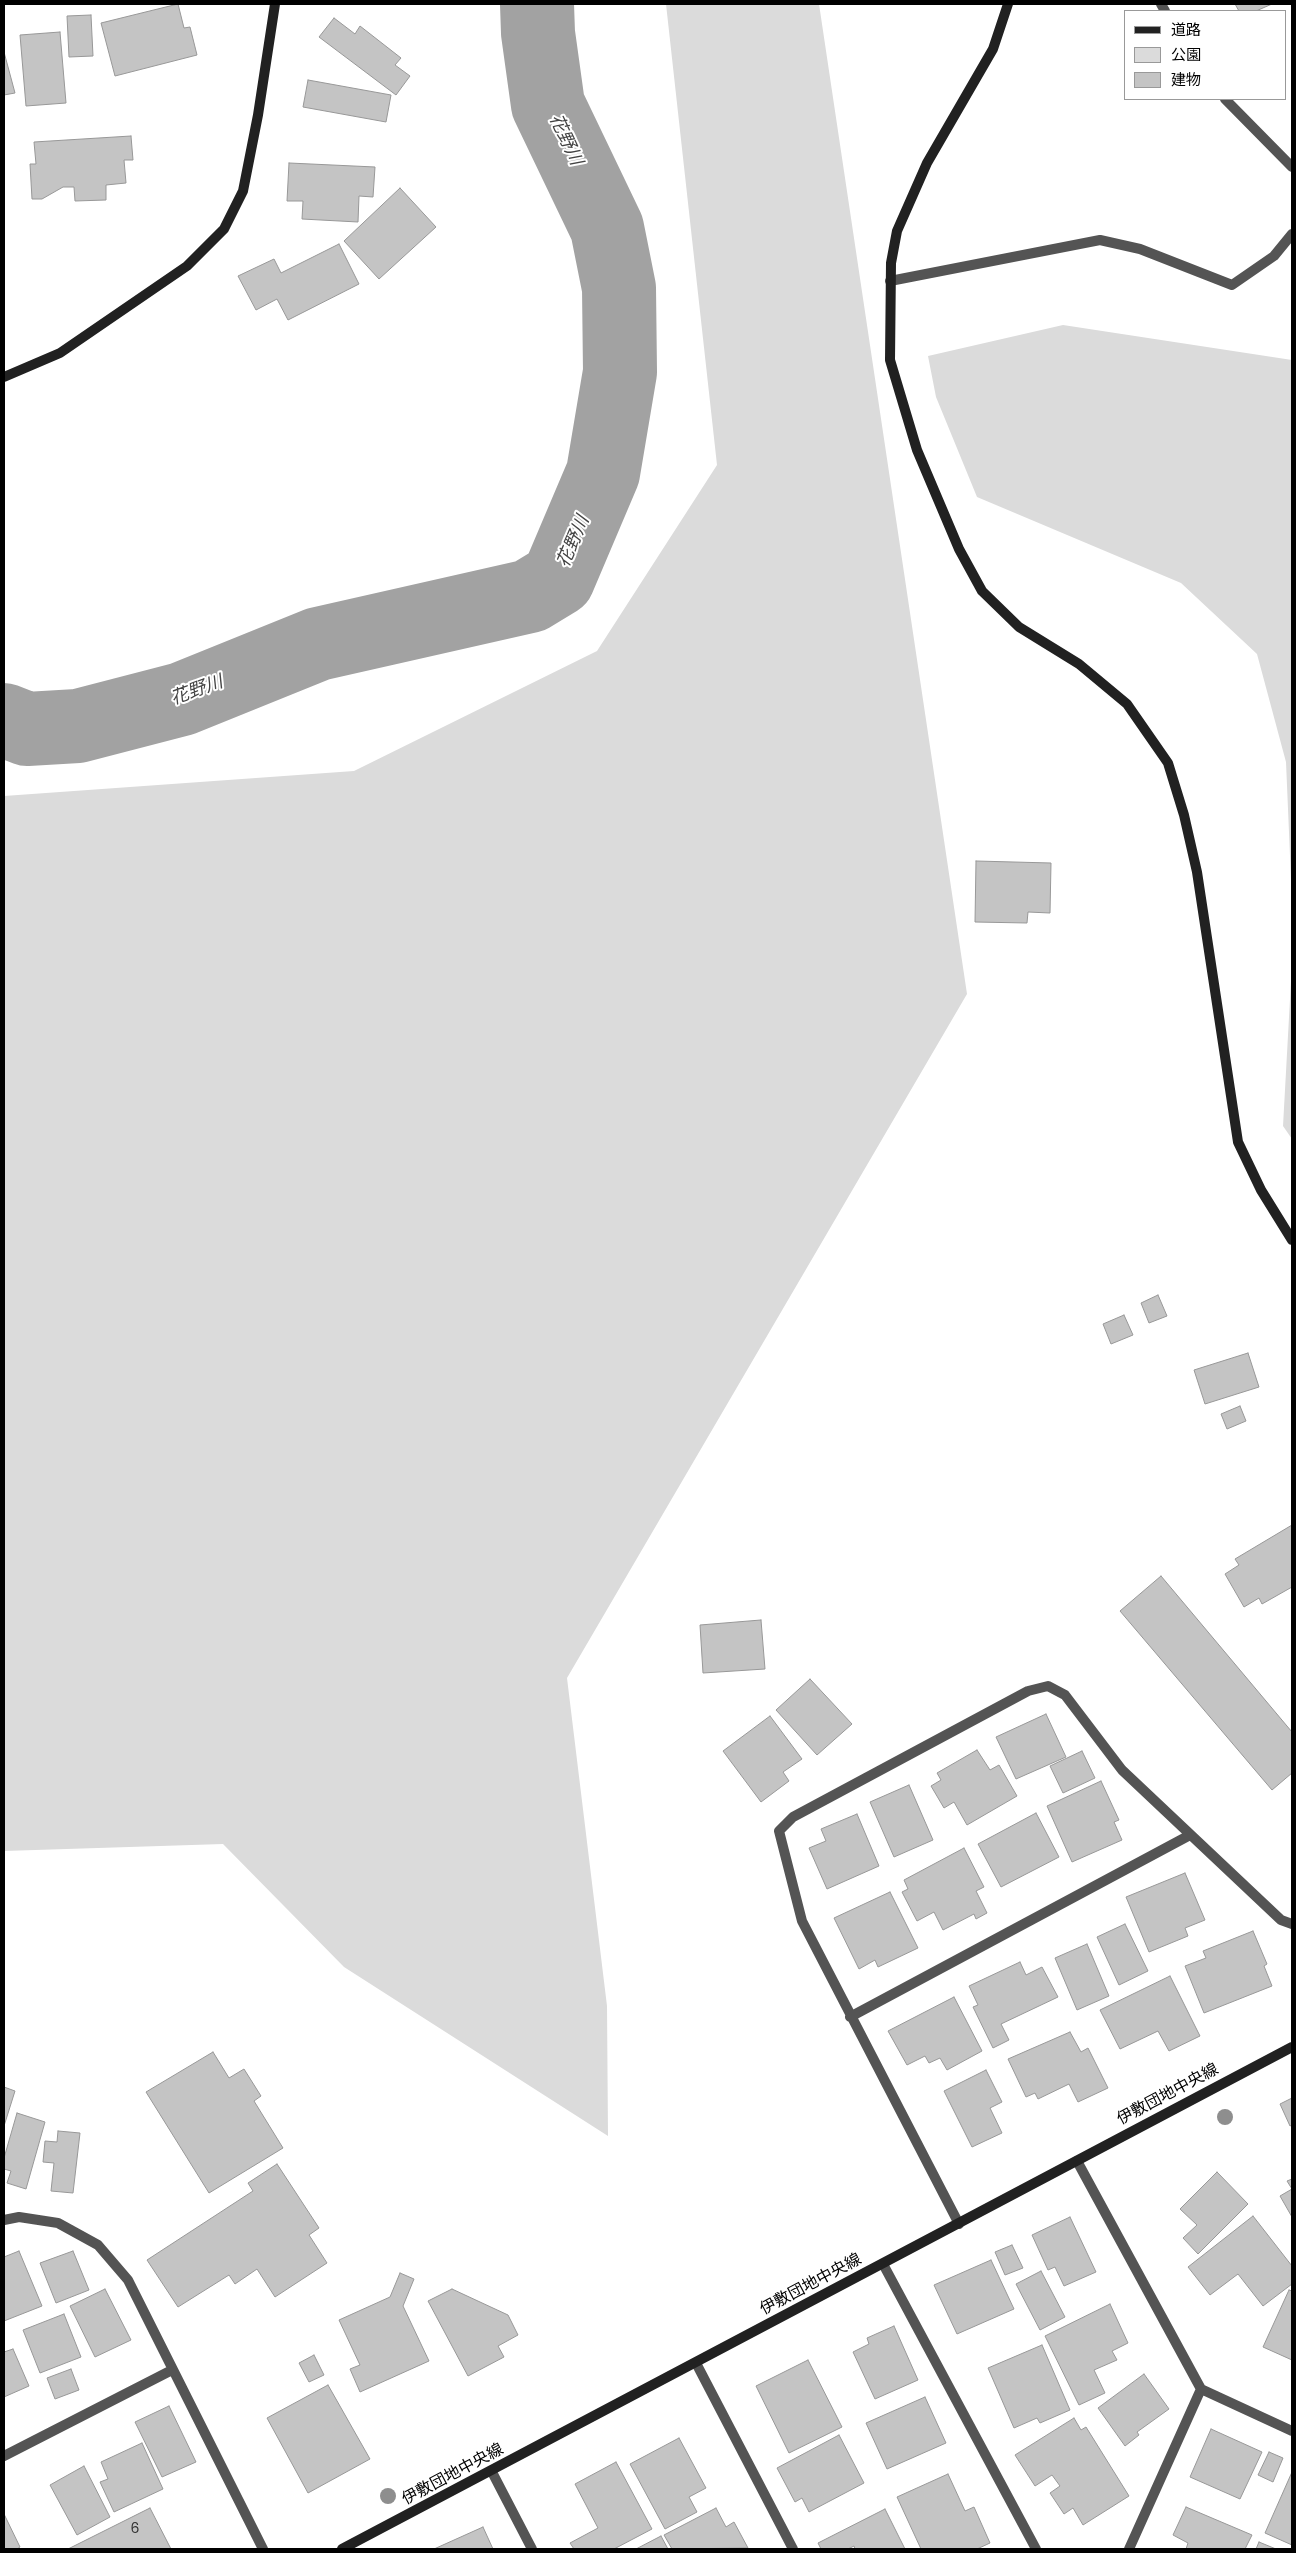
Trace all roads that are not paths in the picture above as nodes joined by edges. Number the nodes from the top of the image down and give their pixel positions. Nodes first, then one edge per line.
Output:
1 (275, 4) edge
2 (1008, 4) edge
3 (1225, 100) edge
4 (1292, 167) edge
5 (1292, 234) edge
6 (890, 281) junction
7 (4, 377) edge
8 (1292, 1240) edge
9 (1190, 1835) junction
10 (1292, 1924) edge
11 (850, 2016) junction
12 (1292, 2047) edge
13 (1077, 2161) junction
14 (4, 2220) edge
15 (959, 2224) junction
16 (884, 2264) junction
17 (696, 2363) junction
18 (172, 2370) junction
19 (1201, 2389) junction
20 (1292, 2431) edge
21 (4, 2456) edge
22 (492, 2472) junction
23 (262, 2549) edge
24 (342, 2549) edge
25 (532, 2549) edge
26 (793, 2549) edge
27 (1036, 2549) edge
28 (1129, 2549) edge

1 - 7 street
2 - 6 street
3 - 4 street
5 - 6 street
6 - 8 street
9 - 10 street
9 - 11 street
9 - 11 street
11 - 15 street
12 - 13 street, 伊敷団地中央線
13 - 15 street, 伊敷団地中央線
13 - 19 street
14 - 18 street
15 - 16 street, 伊敷団地中央線
16 - 17 street, 伊敷団地中央線
16 - 27 street
17 - 22 street, 伊敷団地中央線
17 - 26 street
18 - 21 street
18 - 23 street
19 - 20 street
19 - 28 street
22 - 24 street, 伊敷団地中央線
22 - 25 street

